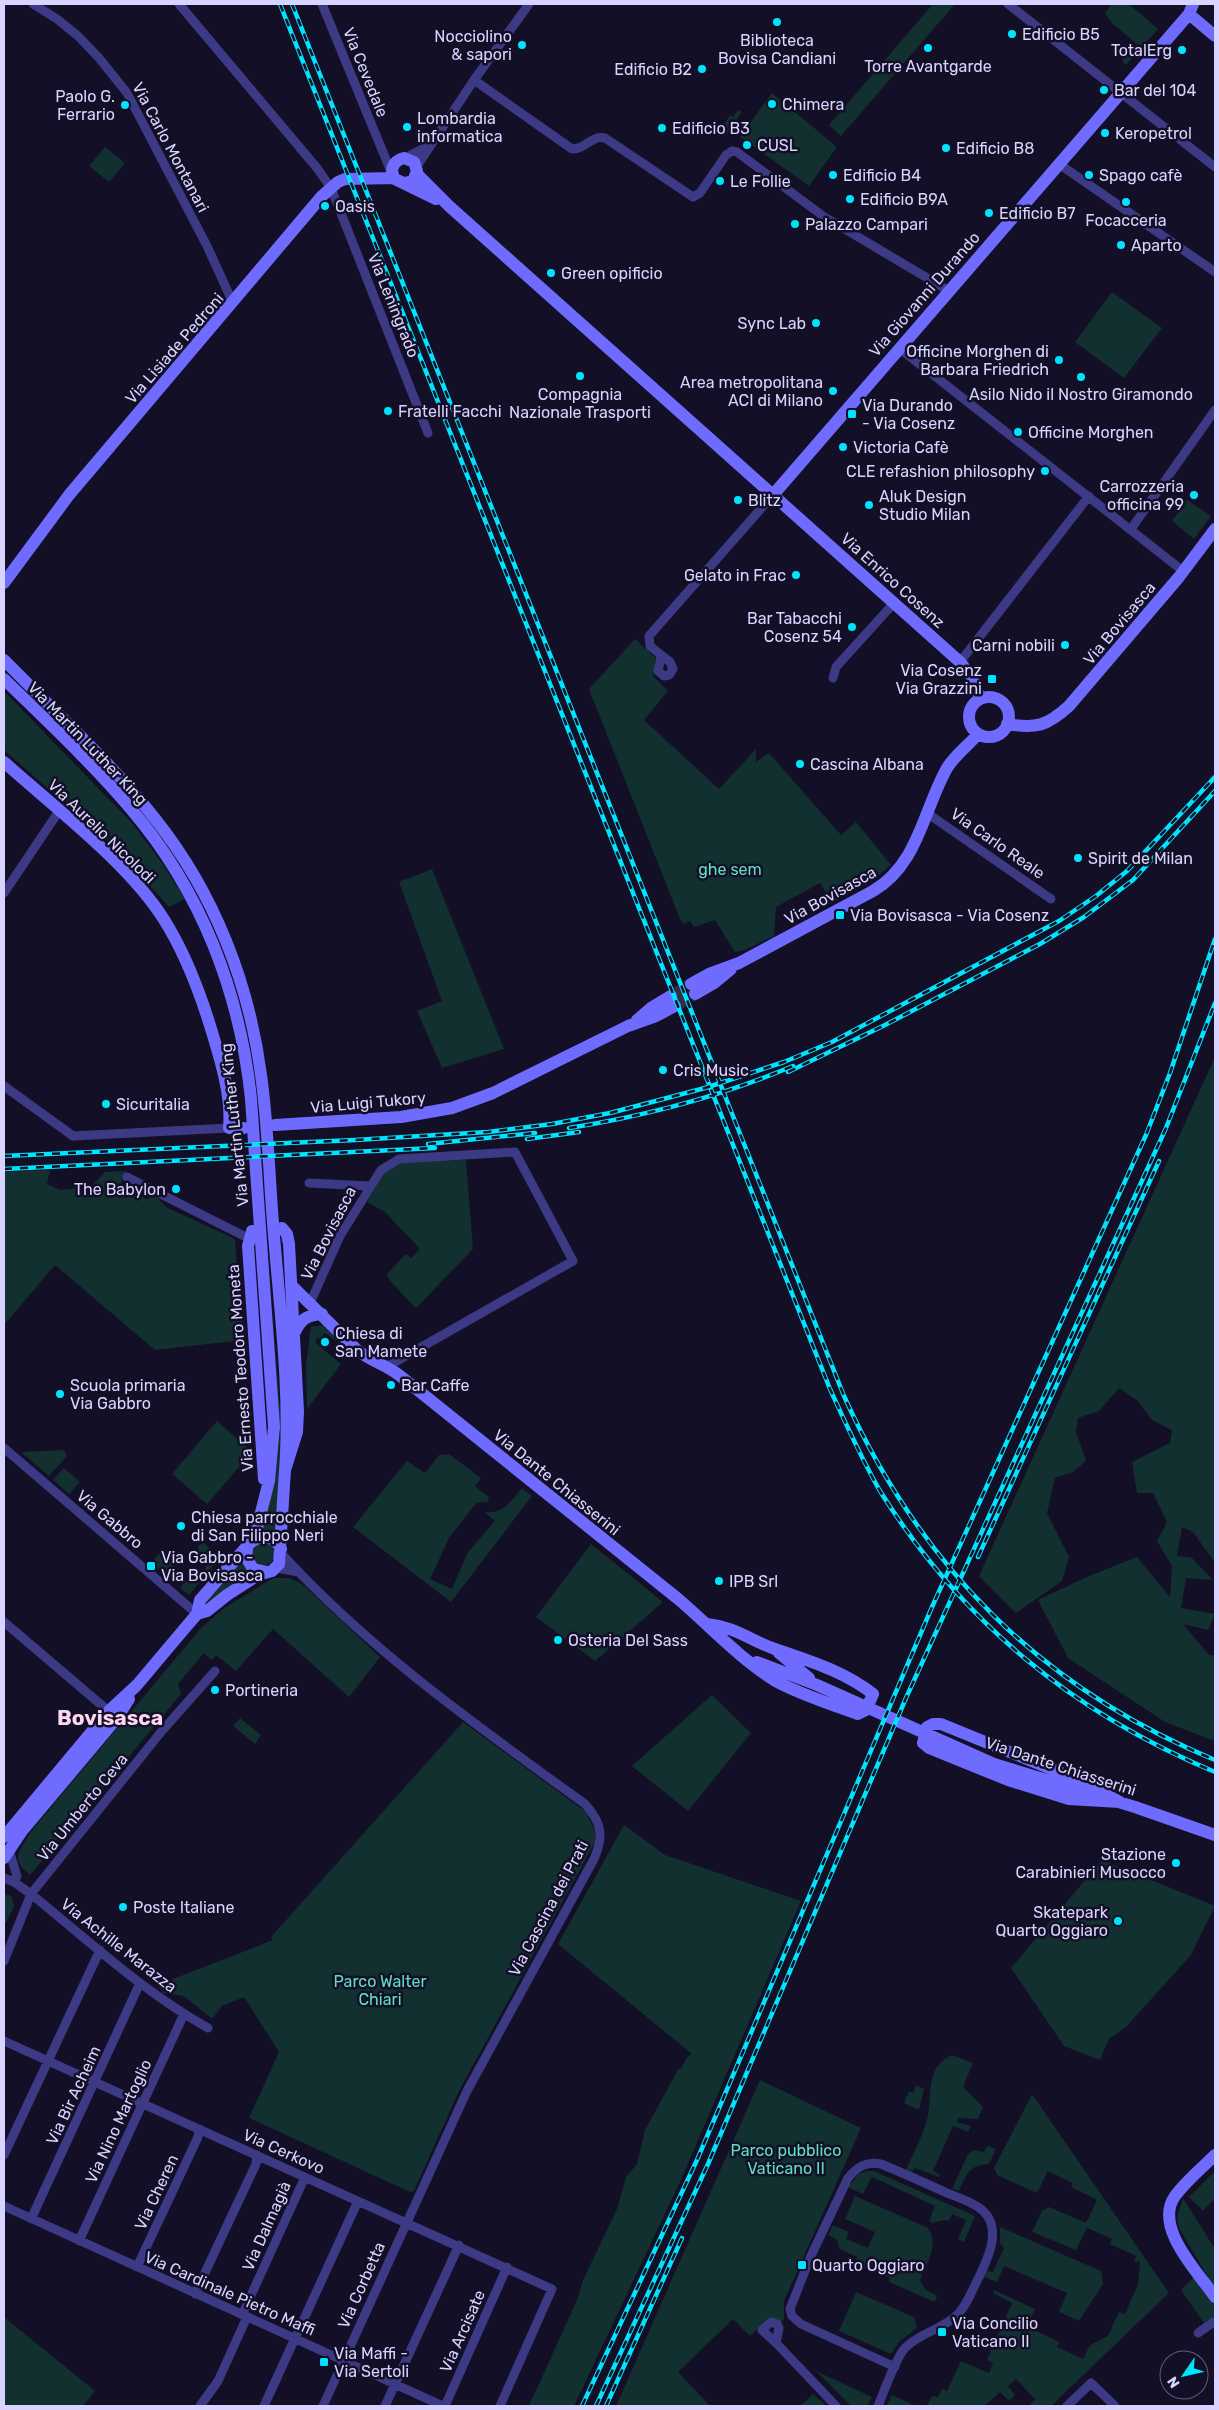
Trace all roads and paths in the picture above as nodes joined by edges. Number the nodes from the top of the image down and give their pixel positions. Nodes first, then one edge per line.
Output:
1 (33, 4) edge
2 (179, 4) edge
3 (322, 4) edge
4 (530, 4) edge
5 (1008, 4) edge
6 (1191, 9) edge
7 (1215, 36) edge
8 (474, 80) junction
9 (1120, 92) junction
10 (430, 144) junction
11 (381, 151) junction
12 (401, 159) junction
13 (1059, 164) junction
14 (1215, 167) edge
15 (417, 170) junction
16 (397, 178) junction
17 (331, 188) junction
18 (449, 206) junction
19 (1215, 272) edge
20 (949, 290) junction
21 (233, 303) junction
22 (899, 348) junction
23 (1215, 410) edge
24 (428, 433) dead end
25 (773, 495) junction
26 (1090, 496) junction
27 (1215, 529) edge
28 (1131, 530) junction
29 (1183, 571) junction
30 (4, 583) edge
31 (894, 603) junction
32 (660, 655) dead end
33 (4, 660) edge
34 (960, 662) junction
35 (833, 678) dead end
36 (4, 679) edge
37 (980, 698) junction
38 (1007, 724) junction
39 (978, 734) junction
40 (4, 762) edge
41 (59, 811) junction
42 (927, 813) junction
43 (4, 894) edge
44 (1051, 898) dead end
45 (232, 979) junction
46 (693, 989) tunnel mouth
47 (673, 1001) tunnel mouth
48 (4, 1086) edge
49 (275, 1125) dead end
50 (229, 1128) junction
51 (244, 1128) dead end
52 (126, 1177) dead end
53 (309, 1183) dead end
54 (370, 1186) junction
55 (282, 1228) dead end
56 (250, 1235) joint
57 (292, 1286) junction
58 (272, 1296) junction
59 (310, 1303) junction
60 (322, 1314) junction
61 (295, 1332) junction
62 (388, 1366) junction
63 (4, 1448) edge
64 (285, 1470) junction
65 (266, 1496) junction
66 (250, 1545) junction
67 (281, 1551) junction
68 (272, 1570) junction
69 (299, 1572) junction
70 (197, 1614) junction
71 (4, 1622) edge
72 (707, 1624) junction
73 (760, 1642) junction
74 (774, 1649) junction
75 (748, 1660) junction
76 (215, 1671) dead end
77 (817, 1685) junction
78 (113, 1714) junction
79 (1120, 1802) junction
80 (1215, 1835) edge
81 (4, 1838) edge
82 (6, 1854) edge
83 (4, 1878) edge
84 (14, 1882) junction
85 (31, 1894) junction
86 (100, 1950) junction
87 (4, 1961) edge
88 (140, 1983) junction
89 (184, 2014) junction
90 (208, 2028) dead end
91 (4, 2042) edge
92 (48, 2060) junction
93 (96, 2081) junction
94 (143, 2104) junction
95 (199, 2129) junction
96 (1215, 2154) edge
97 (4, 2155) edge
98 (257, 2155) junction
99 (305, 2177) junction
100 (358, 2201) junction
101 (4, 2206) edge
102 (31, 2219) junction
103 (406, 2222) junction
104 (79, 2241) junction
105 (459, 2245) junction
106 (137, 2267) junction
107 (506, 2267) junction
108 (194, 2294) junction
109 (1215, 2297) edge
110 (244, 2316) junction
111 (1215, 2321) edge
112 (1198, 2333) dead end
113 (294, 2339) junction
114 (777, 2344) dead end
115 (343, 2361) junction
116 (895, 2367) junction
117 (395, 2384) junction
118 (200, 2406) edge
119 (264, 2406) edge
120 (324, 2406) edge
121 (385, 2406) edge
122 (444, 2406) edge
123 (500, 2406) edge
124 (836, 2406) edge
125 (878, 2406) edge
126 (1067, 2406) edge
127 (1115, 2406) edge

1 - 21 street, Via Carlo Montanari
2 - 17 street, Via Leningrado
3 - 11 street, Via Cevedale
4 - 8 street
5 - 9 street
6 - 7 street
6 - 9 street, Via Giovanni Durando
8 - 10 street
8 - 20 street
9 - 13 street, Via Giovanni Durando
9 - 14 street
10 - 12 street
10 - 15 street
11 - 12 street
11 - 16 street, Via Cevedale
12 - 15 street
12 - 16 street
13 - 19 street
13 - 20 street, Via Giovanni Durando
15 - 16 street
15 - 18 street, Via Enrico Cosenz
16 - 17 street, Via Lisiade Pedroni
16 - 18 street, Via Enrico Cosenz
17 - 21 street, Via Lisiade Pedroni
17 - 24 street, Via Leningrado
18 - 25 street, Via Enrico Cosenz
20 - 22 street, Via Giovanni Durando
21 - 30 street, Via Lisiade Pedroni
22 - 25 street, Via Giovanni Durando
22 - 26 street
23 - 28 street
25 - 31 street, Via Enrico Cosenz
25 - 32 street
26 - 28 street
26 - 34 street
27 - 29 street, Via Bovisasca
28 - 29 street
29 - 38 street, Via Bovisasca
31 - 34 street, Via Enrico Cosenz
31 - 35 street
33 - 45 street, Via Martin Luther King
34 - 37 street, Via Enrico Cosenz
36 - 45 street, Via Martin Luther King
37 - 38 street
37 - 39 street
38 - 39 street
39 - 42 street, Via Bovisasca
40 - 41 street, Via Aurelio Nicolodi
41 - 43 street
41 - 50 street, Via Aurelio Nicolodi
42 - 44 street, Via Carlo Reale
42 - 46 street, Via Bovisasca
45 - 58 street, Via Martin Luther King
47 - 49 street, Via Luigi Tukory
48 - 50 street
50 - 51 street
52 - 56 street, Via Ernesto Teodoro Moneta
53 - 54 street
54 - 59 street, Via Bovisasca
54 - 62 street, Via Bovisasca
55 - 57 street, Via Bovisasca
56 - 65 street, Via Ernesto Teodoro Moneta
57 - 59 street, Via Bovisasca
57 - 61 street, Via Bovisasca
58 - 64 street, Via Martin Luther King
58 - 65 street, Via Martin Luther King
59 - 60 street, Via Bovisasca
60 - 61 street
60 - 62 street, Via Dante Chiasserini
61 - 64 street, Via Bovisasca
62 - 72 street, Via Dante Chiasserini
63 - 70 street, Via Gabbro
64 - 67 street, Via Bovisasca
65 - 66 street
66 - 67 street
66 - 68 street
66 - 70 street
67 - 68 street, Via Bovisasca
67 - 69 street, Via Cascina dei Prati
68 - 69 street
68 - 70 street
69 - 103 street, Via Cascina dei Prati
70 - 78 street
71 - 78 street
72 - 73 street, Via Dante Chiasserini
72 - 75 street, Via Dante Chiasserini
73 - 74 street, Via Dante Chiasserini
73 - 75 street
74 - 75 street
74 - 77 street, Via Dante Chiasserini
75 - 77 street, Via Dante Chiasserini
76 - 85 street, Via Umberto Ceva
77 - 79 street, Via Dante Chiasserini
78 - 81 street
78 - 82 street
79 - 79 street
79 - 80 street, Via Dante Chiasserini
82 - 84 street
83 - 84 street, Via Achille Marazza
84 - 85 street, Via Achille Marazza
85 - 86 street, Via Achille Marazza
85 - 87 street, Via Umberto Ceva
86 - 88 street, Via Achille Marazza
86 - 92 street
88 - 89 street, Via Achille Marazza
88 - 93 street, Via Bir Acheim
89 - 90 street, Via Achille Marazza
89 - 94 street, Via Nino Martoglio
91 - 92 street, Via Cerkovo
92 - 93 street, Via Cerkovo
92 - 97 street
93 - 94 street, Via Cerkovo
93 - 102 street, Via Bir Acheim
94 - 95 street, Via Cerkovo
94 - 104 street, Via Nino Martoglio
95 - 98 street, Via Cerkovo
95 - 106 street, Via Cheren
96 - 109 street
98 - 99 street, Via Cerkovo
98 - 108 street
99 - 100 street, Via Cerkovo
99 - 110 street, Via Dalmagià
100 - 103 street, Via Cerkovo
100 - 113 street
101 - 102 street, Via Cardinale Pietro Maffi
102 - 104 street, Via Cardinale Pietro Maffi
103 - 105 street, Via Cerkovo
103 - 115 street, Via Corbetta
104 - 106 street, Via Cardinale Pietro Maffi
105 - 107 street, Via Cerkovo
105 - 117 street
106 - 108 street, Via Cardinale Pietro Maffi
107 - 122 street, Via Arcisate
107 - 123 street, Via Cerkovo
108 - 110 street, Via Cardinale Pietro Maffi
110 - 113 street, Via Cardinale Pietro Maffi
110 - 118 street, Via Dalmagià
111 - 112 street
113 - 115 street, Via Cardinale Pietro Maffi
113 - 119 street
114 - 124 street
115 - 117 street, Via Cardinale Pietro Maffi
115 - 120 street, Via Corbetta
116 - 116 street
116 - 125 street
117 - 121 street
117 - 122 street, Via Cardinale Pietro Maffi
126 - 127 street

